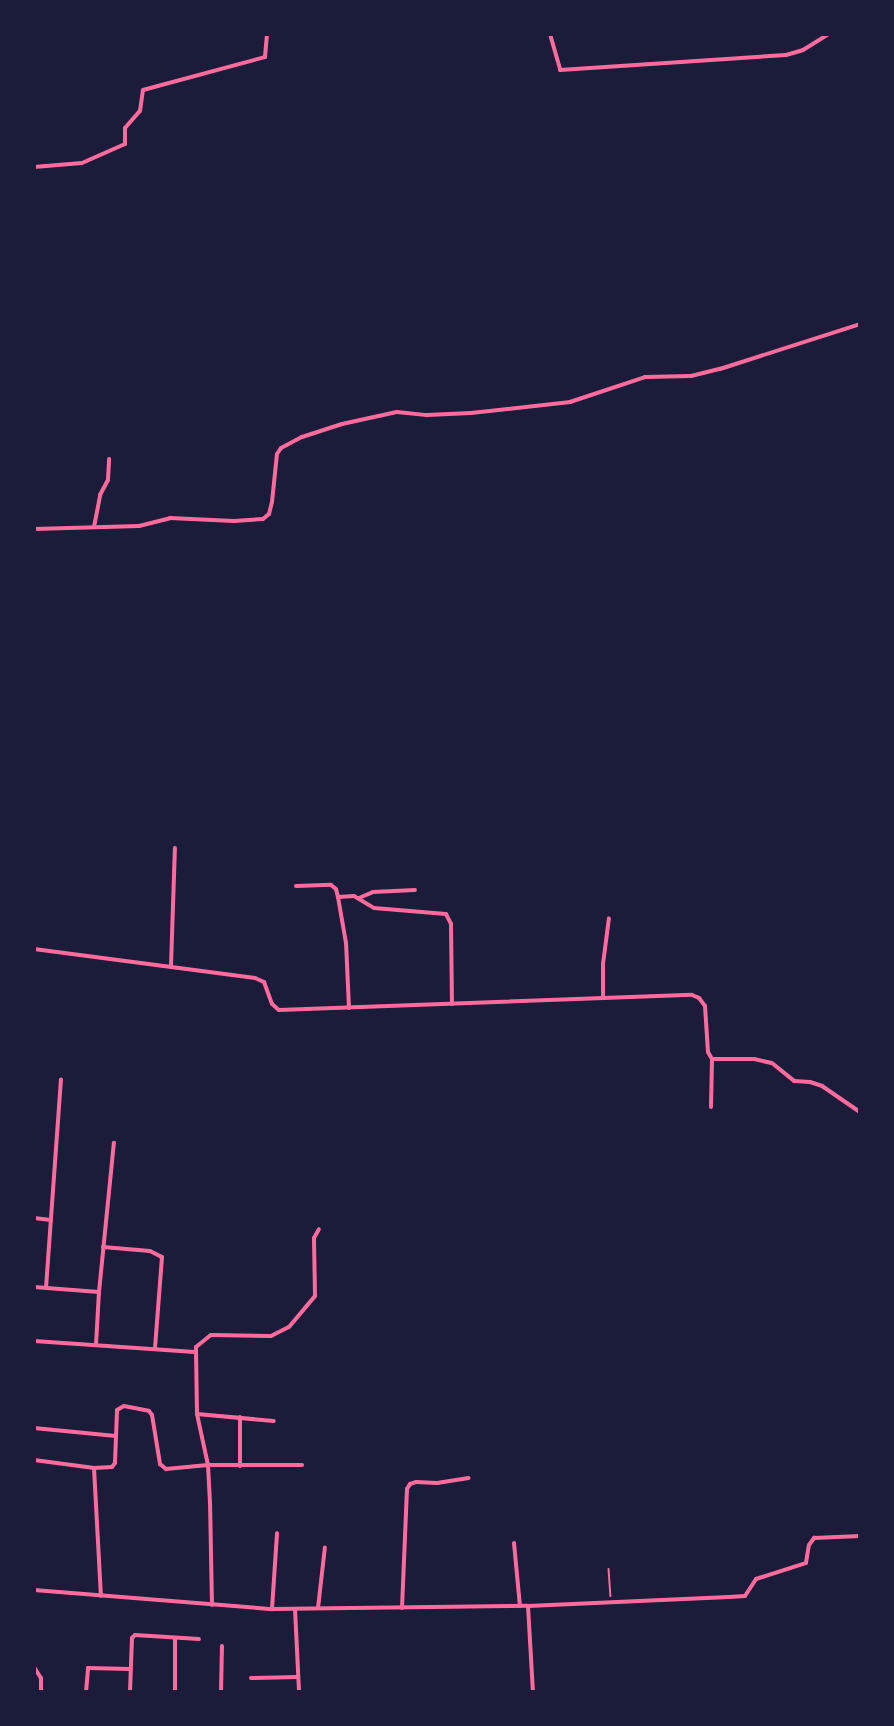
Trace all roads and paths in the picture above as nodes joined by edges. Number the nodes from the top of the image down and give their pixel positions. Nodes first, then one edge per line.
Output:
1 (267, 34) edge
2 (550, 34) edge
3 (829, 34) edge
4 (34, 167) edge
5 (860, 324) edge
6 (109, 459) dead end
7 (94, 527) junction
8 (34, 529) edge
9 (176, 848) dead end
10 (296, 886) dead end
11 (415, 890) dead end
12 (338, 897) junction
13 (359, 898) junction
14 (609, 918) dead end
15 (34, 949) edge
16 (171, 966) junction
17 (603, 997) junction
18 (452, 1004) junction
19 (349, 1008) junction
20 (712, 1059) junction
21 (61, 1080) dead end
22 (711, 1107) dead end
23 (860, 1112) edge
24 (114, 1143) dead end
25 (34, 1218) edge
26 (51, 1220) junction
27 (320, 1229) dead end
28 (103, 1247) junction
29 (34, 1287) edge
30 (46, 1288) junction
31 (99, 1292) junction
32 (34, 1341) edge
33 (96, 1345) junction
34 (154, 1349) junction
35 (195, 1352) junction
36 (197, 1414) junction
37 (240, 1417) junction
38 (274, 1420) dead end
39 (34, 1428) edge
40 (116, 1436) junction
41 (34, 1460) edge
42 (207, 1465) junction
43 (302, 1465) dead end
44 (240, 1466) junction
45 (94, 1468) junction
46 (469, 1478) dead end
47 (277, 1533) dead end
48 (860, 1536) edge
49 (514, 1543) dead end
50 (325, 1546) dead end
51 (609, 1569) dead end
52 (34, 1590) edge
53 (101, 1596) junction
54 (611, 1602) junction
55 (212, 1605) junction
56 (528, 1605) junction
57 (519, 1606) junction
58 (402, 1608) junction
59 (295, 1609) junction
60 (318, 1609) junction
61 (272, 1610) junction
62 (175, 1638) junction
63 (199, 1639) dead end
64 (222, 1646) dead end
65 (34, 1667) edge
66 (130, 1668) junction
67 (298, 1677) junction
68 (251, 1678) dead end
69 (41, 1692) edge
70 (86, 1692) edge
71 (130, 1692) edge
72 (175, 1692) edge
73 (221, 1692) edge
74 (299, 1692) edge
75 (533, 1692) edge

1 - 4 street
2 - 3 street
5 - 7 street
6 - 7 street
7 - 8 street
9 - 16 street
10 - 12 street
11 - 13 street
12 - 13 street
12 - 19 street
13 - 18 street
14 - 17 street
15 - 16 street
16 - 19 street
17 - 18 street
17 - 20 street
18 - 19 street
20 - 22 street
20 - 23 street
21 - 26 street
24 - 28 street
25 - 26 street
26 - 30 street
27 - 35 street
28 - 31 street
28 - 34 street
29 - 30 street
30 - 31 street
31 - 33 street
32 - 33 street
33 - 34 street
34 - 35 street
35 - 36 street
36 - 37 street
36 - 42 street
37 - 38 street
37 - 44 street
39 - 40 street
40 - 42 street
40 - 45 street
41 - 45 street
42 - 44 street
42 - 55 street
43 - 44 street
45 - 53 street
46 - 58 street
47 - 61 street
48 - 54 street
49 - 57 street
50 - 60 street
51 - 54 path
52 - 53 street
53 - 55 street
54 - 56 street
55 - 61 street
56 - 57 street
56 - 75 street
57 - 58 street
58 - 60 street
59 - 60 street
59 - 61 street
59 - 67 street
62 - 63 street
62 - 66 street
62 - 72 street
64 - 73 street
65 - 69 street
66 - 70 street
66 - 71 street
67 - 68 street
67 - 74 street

